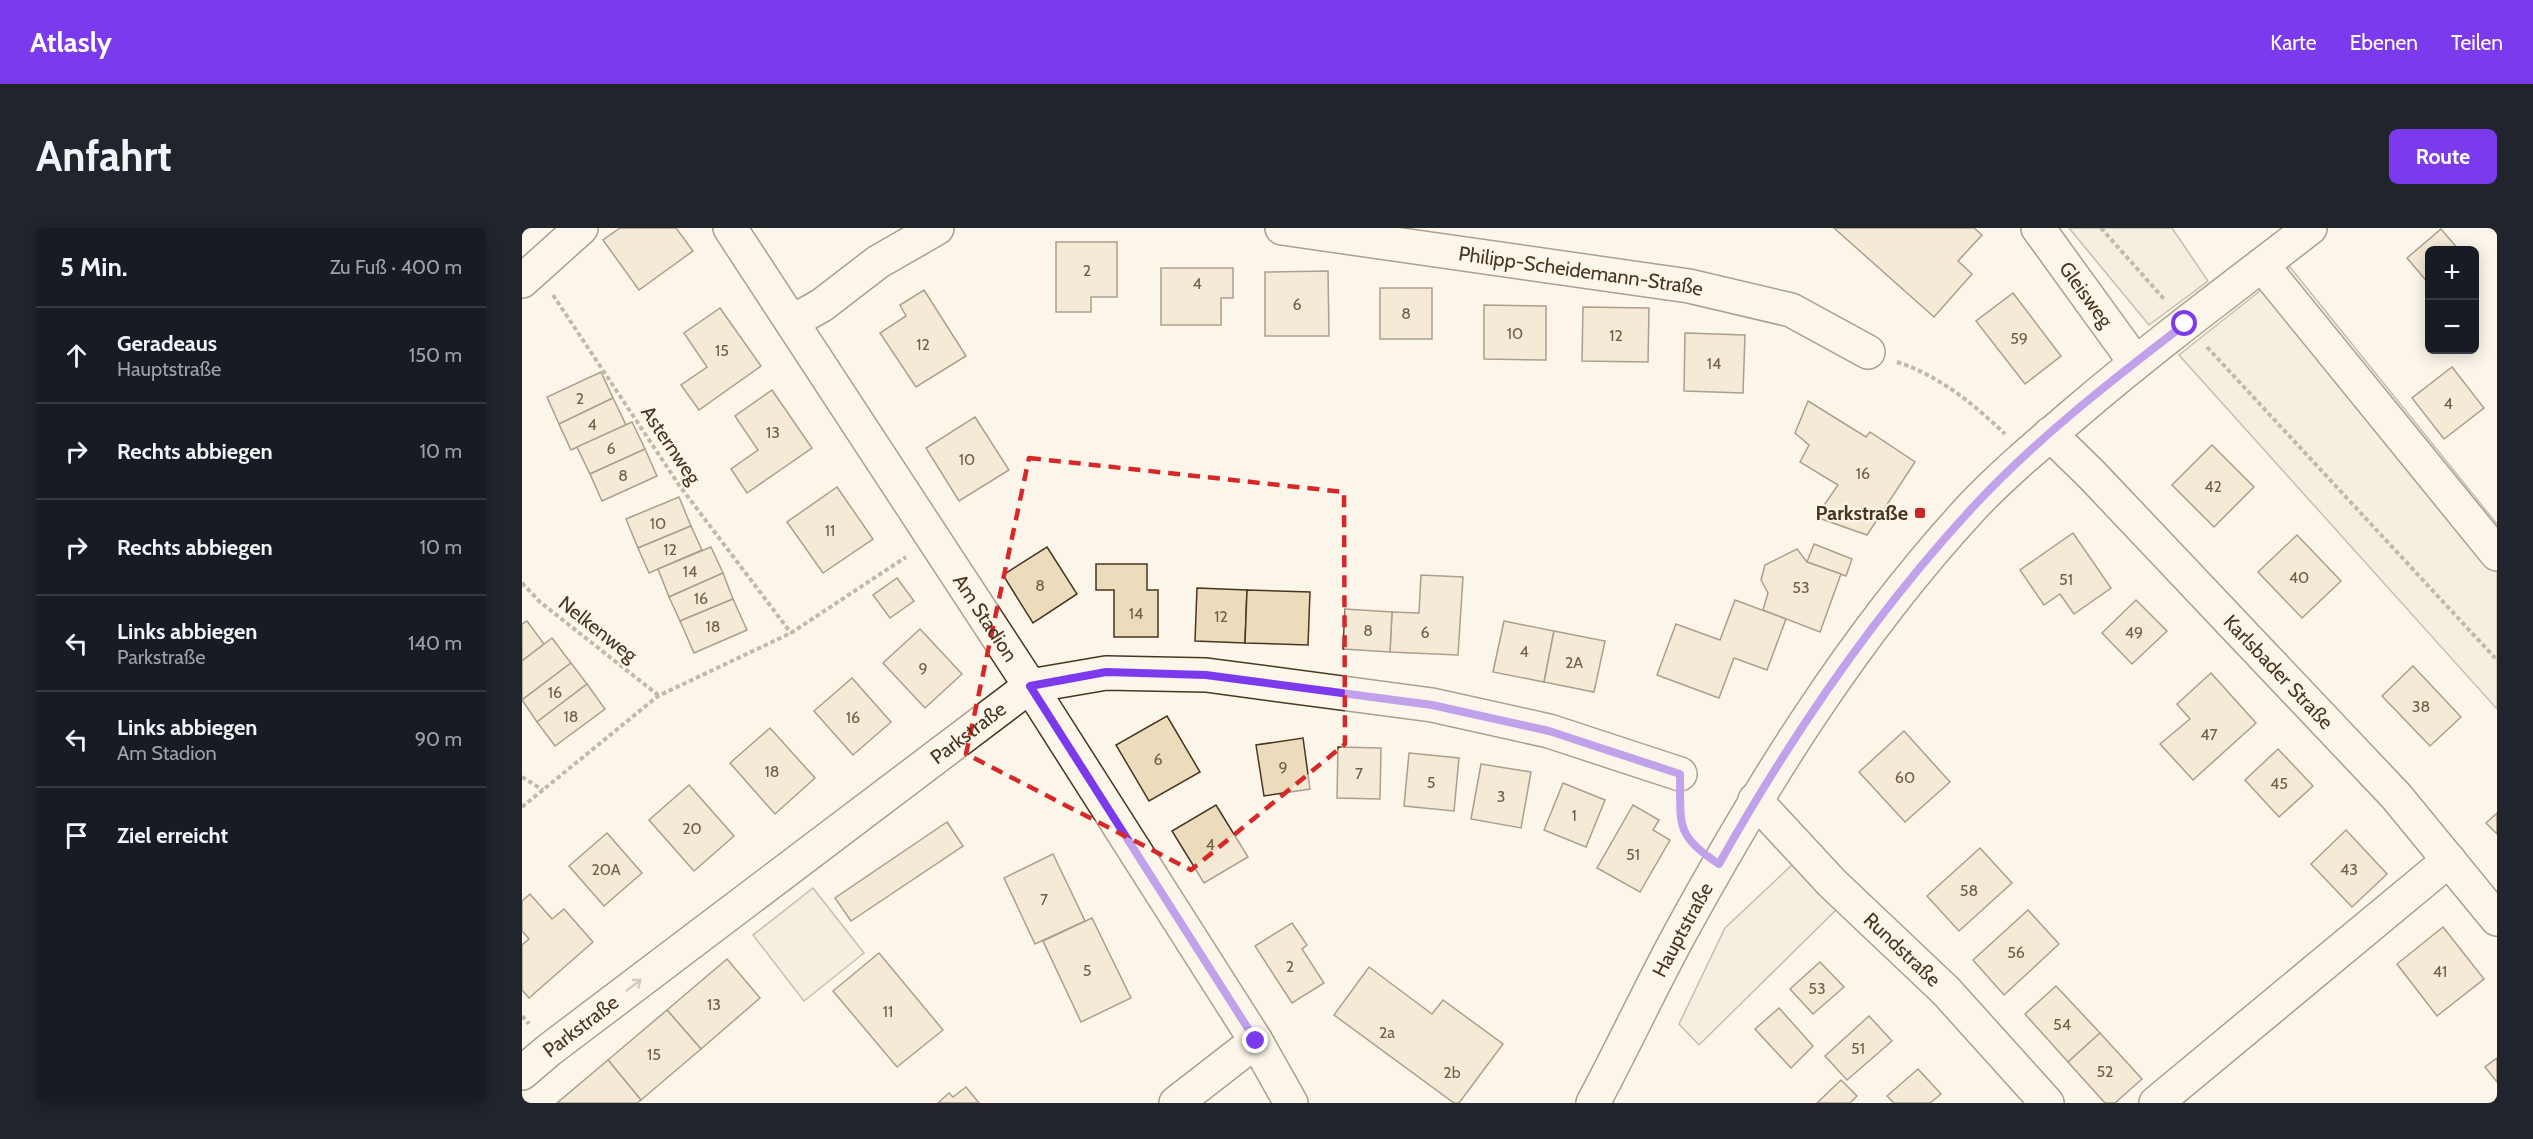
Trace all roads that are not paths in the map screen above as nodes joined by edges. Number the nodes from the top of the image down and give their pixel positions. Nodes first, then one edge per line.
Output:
1 (581, 228) edge
2 (730, 228) edge
3 (937, 228) edge
4 (1282, 228) edge
5 (2038, 228) edge
6 (2310, 228) edge
7 (2262, 265) junction
8 (529, 274) edge
9 (792, 322) junction
10 (1868, 352) road end
11 (2135, 362) junction
12 (2039, 445) junction
13 (2497, 554) edge
14 (1030, 686) junction
15 (1680, 774) road end
16 (1755, 800) junction
17 (2449, 860) junction
18 (2497, 919) edge
19 (1256, 1041) junction
20 (522, 1073) edge
21 (1176, 1103) edge
22 (1291, 1103) edge
23 (1593, 1103) edge
24 (2047, 1103) edge
25 (2156, 1103) edge

1 - 8 street
2 - 9 street, Am Stadion
3 - 9 street
4 - 10 street, Philipp-Scheidemann-Straße
5 - 11 street, Gleisweg
6 - 7 street, Hauptstraße
7 - 11 street, Hauptstraße
7 - 13 street
9 - 14 street, Am Stadion
11 - 12 street, Hauptstraße
12 - 16 street, Hauptstraße
12 - 17 street, Karlsbader Straße
14 - 15 street, Parkstraße
14 - 19 street, Am Stadion
20 -> 14 street, Parkstraße
16 - 23 street, Hauptstraße
16 - 24 street, Rundstraße
17 - 18 street, Karlsbader Straße
17 - 25 street
19 - 21 street
19 - 22 street, Am Stadion

